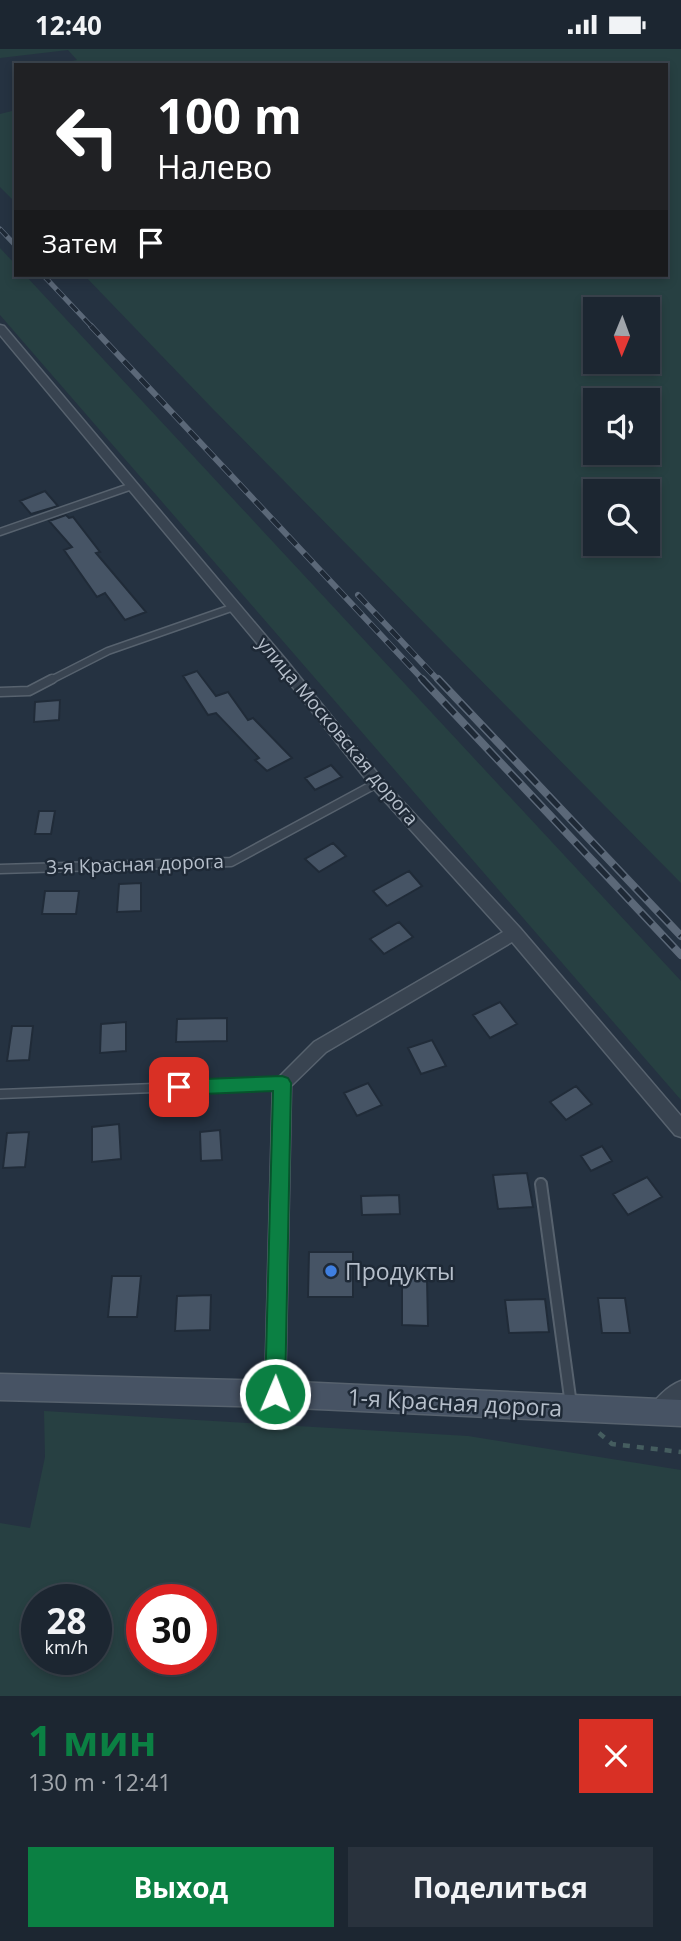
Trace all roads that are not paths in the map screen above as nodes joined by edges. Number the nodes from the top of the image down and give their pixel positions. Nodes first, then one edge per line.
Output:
1 (0, 328) edge
2 (132, 487) junction
3 (0, 532) edge
4 (234, 607) junction
5 (0, 692) edge
6 (377, 783) junction
7 (0, 869) edge
8 (514, 933) junction
9 (282, 1083) junction
10 (0, 1094) edge
11 (681, 1129) edge
12 (541, 1184) dead end
13 (0, 1387) edge
14 (681, 1391) edge
15 (275, 1394) junction
16 (572, 1408) junction
17 (669, 1412) edge

1 - 2 street, улица Московская дорога
2 - 3 lane
2 - 4 street, улица Московская дорога
4 - 5 lane
4 - 6 street, улица Московская дорога
6 - 7 lane, 3-я Красная дорога
6 - 8 street, улица Московская дорога
8 - 9 street
8 - 11 street, улица Московская дорога
9 - 10 lane
9 - 15 street
12 - 16 lane
13 - 15 main road, 1-я Красная дорога
14 - 17 street
15 - 16 main road, 1-я Красная дорога
16 - 17 main road, 1-я Красная дорога

